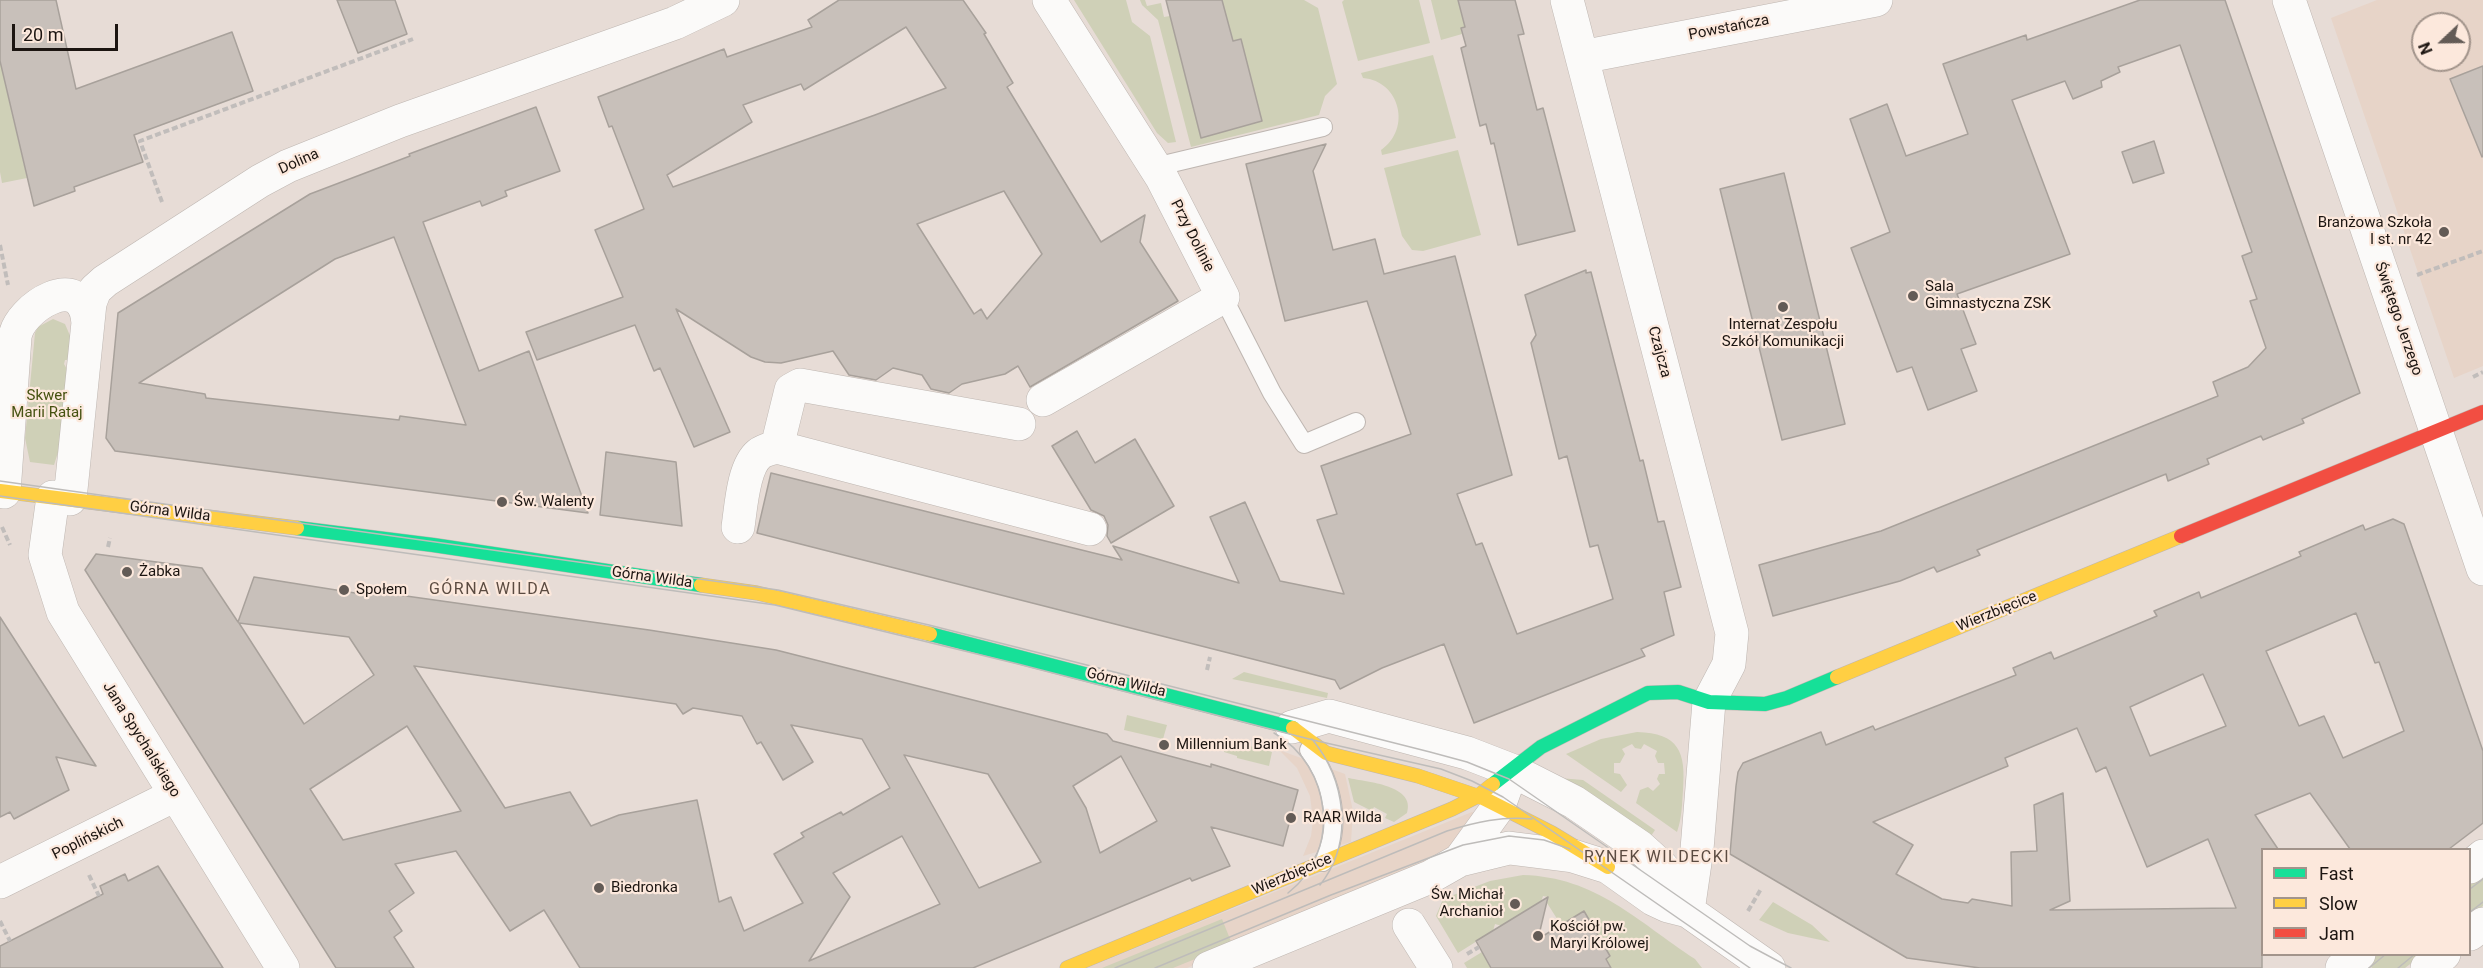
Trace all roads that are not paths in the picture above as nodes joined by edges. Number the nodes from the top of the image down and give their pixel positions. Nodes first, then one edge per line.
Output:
1 (723, 0) edge
2 (1049, 0) edge
3 (1567, 0) edge
4 (1876, 0) edge
5 (2289, 0) edge
6 (1582, 57) junction
7 (1323, 127) dead end
8 (1155, 167) junction
9 (1223, 297) junction
10 (88, 323) junction
11 (1043, 400) dead end
12 (2483, 412) edge
13 (1356, 422) dead end
14 (1019, 424) dead end
15 (2436, 432) junction
16 (777, 447) junction
17 (2, 491) edge
18 (61, 498) junction
19 (738, 527) dead end
20 (1090, 529) dead end
21 (2483, 569) edge
22 (1709, 702) junction
23 (1292, 727) junction
24 (1511, 770) junction
25 (1418, 776) junction
26 (175, 795) junction
27 (1489, 801) junction
28 (1425, 820) junction
29 (2483, 856) edge
30 (1460, 860) junction
31 (1323, 862) junction
32 (2471, 865) edge
33 (1608, 867) junction
34 (0, 882) edge
35 (1688, 910) junction
36 (1408, 925) dead end
37 (2357, 956) edge
38 (2442, 956) edge
39 (283, 968) edge
40 (1067, 968) edge
41 (1209, 968) edge
42 (1436, 968) edge
43 (1768, 968) edge
44 (2342, 968) edge
45 (2427, 968) edge

1 - 10 street, Dolina
2 - 8 street, Przy Dolinie
3 - 6 street, Czajcza
4 - 6 street, Powstańcza
5 - 15 street, Świętego Jerzego
6 - 22 street, Czajcza
7 - 8 lane
8 - 9 street, Przy Dolinie
9 - 11 street
9 - 13 lane
10 - 17 street
10 - 18 street, Dolina
12 - 15 street, Wierzbięcice
14 - 16 street
15 - 21 street, Świętego Jerzego
15 - 22 street, Wierzbięcice
16 - 19 street
16 - 20 street
17 - 18 street, Górna Wilda
18 - 23 street, Górna Wilda
18 - 26 street, Jana Spychalskiego
22 - 24 street, Wierzbięcice
22 - 35 street
23 - 24 street
23 - 25 street, Górna Wilda
23 - 31 lane
24 - 27 street
24 - 35 street
25 - 27 street, Górna Wilda
25 - 28 street
26 - 34 street, Poplińskich
26 - 39 street, Jana Spychalskiego
27 - 28 street, Wierzbięcice
27 - 30 street
27 - 33 street, Górna Wilda
28 - 31 street, Wierzbięcice
29 - 32 street
30 - 33 street
30 - 41 street
31 - 40 street, Wierzbięcice
33 - 35 street
35 - 43 street
36 - 42 street
37 - 44 street
38 - 45 street

